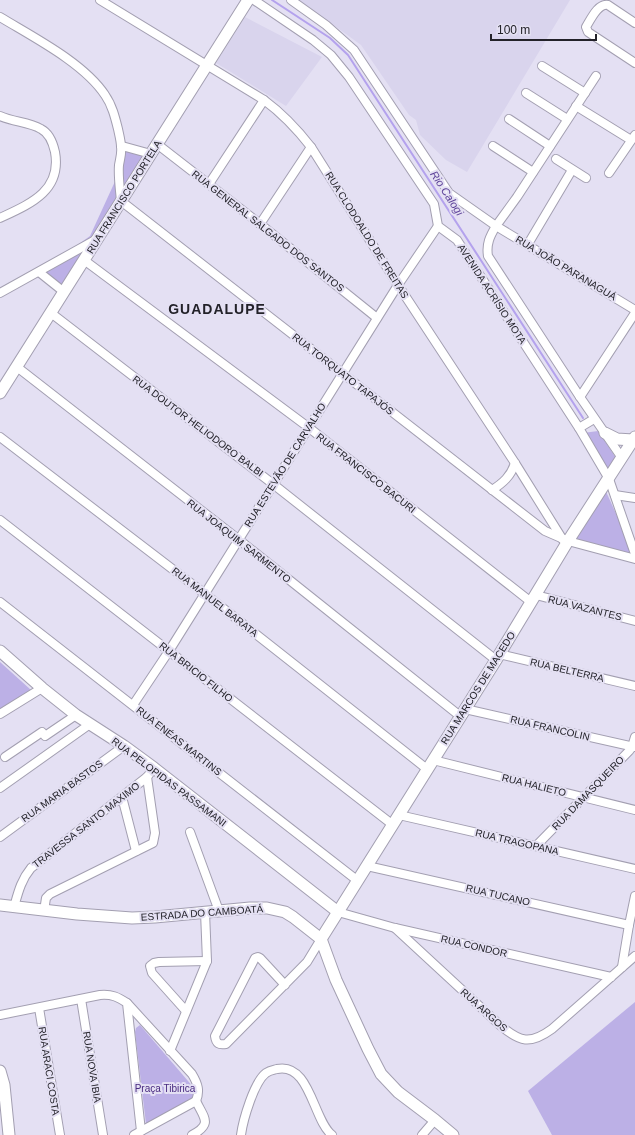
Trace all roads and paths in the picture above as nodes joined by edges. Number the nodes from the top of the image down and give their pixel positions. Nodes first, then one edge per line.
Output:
1 (100, 0) edge
2 (248, 0) edge
3 (254, 0) edge
4 (291, 0) edge
5 (0, 18) edge
6 (635, 23) edge
7 (634, 61) edge
8 (206, 66) junction
9 (542, 66) dead end
10 (596, 76) dead end
11 (526, 92) dead end
12 (585, 93) junction
13 (264, 100) junction
14 (576, 106) junction
15 (0, 116) edge
16 (509, 119) dead end
17 (567, 119) junction
18 (633, 138) edge
19 (157, 144) junction
20 (122, 146) junction
21 (493, 146) dead end
22 (550, 146) junction
23 (311, 147) junction
24 (151, 154) junction
25 (556, 159) dead end
26 (572, 170) junction
27 (533, 172) junction
28 (609, 173) dead end
29 (586, 178) dead end
30 (209, 184) junction
31 (121, 201) junction
32 (0, 218) edge
33 (260, 224) junction
34 (438, 226) junction
35 (496, 226) junction
36 (98, 238) junction
37 (528, 244) junction
38 (84, 260) junction
39 (39, 272) junction
40 (398, 285) junction
41 (64, 292) junction
42 (0, 293) edge
43 (635, 310) edge
44 (51, 313) junction
45 (635, 313) edge
46 (377, 318) junction
47 (17, 367) junction
48 (342, 373) junction
49 (2, 388) edge
50 (580, 398) junction
51 (594, 419) junction
52 (308, 427) junction
53 (579, 428) junction
54 (605, 433) junction
55 (0, 437) edge
56 (634, 438) edge
57 (622, 458) junction
58 (515, 463) junction
59 (609, 479) junction
60 (273, 484) junction
61 (492, 490) junction
62 (615, 495) junction
63 (635, 498) edge
64 (0, 520) edge
65 (238, 539) junction
66 (565, 541) junction
67 (635, 554) edge
68 (635, 559) edge
69 (204, 594) junction
70 (534, 599) junction
71 (0, 602) edge
72 (635, 621) edge
73 (0, 651) edge
74 (169, 651) junction
75 (497, 657) junction
76 (635, 686) edge
77 (42, 688) junction
78 (133, 705) junction
79 (463, 713) junction
80 (0, 714) edge
81 (76, 715) junction
82 (90, 724) junction
83 (635, 737) edge
84 (124, 746) junction
85 (634, 747) edge
86 (5, 757) dead end
87 (430, 764) junction
88 (154, 768) junction
89 (147, 777) junction
90 (0, 788) edge
91 (122, 797) junction
92 (584, 798) junction
93 (635, 810) edge
94 (399, 815) junction
95 (393, 825) junction
96 (190, 832) dead end
97 (0, 837) edge
98 (536, 846) junction
99 (136, 851) junction
100 (367, 866) junction
101 (635, 869) edge
102 (358, 881) junction
103 (635, 896) edge
104 (0, 906) edge
105 (14, 907) junction
106 (44, 911) junction
107 (219, 911) junction
108 (205, 912) junction
109 (338, 912) junction
110 (629, 925) junction
111 (395, 928) junction
112 (321, 939) junction
113 (635, 956) edge
114 (207, 962) junction
115 (622, 967) junction
116 (611, 977) junction
117 (285, 985) junction
118 (81, 999) junction
119 (127, 1004) junction
120 (39, 1008) junction
121 (186, 1011) junction
122 (0, 1015) edge
123 (170, 1051) junction
124 (0, 1072) edge
125 (2, 1086) edge
126 (196, 1101) junction
127 (435, 1120) junction
128 (137, 1133) edge
129 (327, 1134) edge
130 (9, 1135) edge
131 (60, 1135) edge
132 (103, 1135) edge
133 (192, 1135) edge
134 (241, 1135) edge
135 (422, 1135) edge
136 (453, 1135) edge

1 - 8 street, RUA CLODOALDO DE FREITAS
2 - 8 street, RUA FRANCISCO PORTELA
3 - 34 street
4 - 35 street
5 - 20 street
6 - 7 street
8 - 13 street, RUA CLODOALDO DE FREITAS
8 - 19 street, RUA FRANCISCO PORTELA
9 - 12 street
10 - 12 street, AVENIDA ACRÍSIO MOTA
11 - 17 street
12 - 14 street, AVENIDA ACRÍSIO MOTA
13 - 23 street, RUA CLODOALDO DE FREITAS
13 - 30 street
14 - 17 street, AVENIDA ACRÍSIO MOTA
14 - 18 street
15 - 32 street
16 - 22 street
17 - 22 street, AVENIDA ACRÍSIO MOTA
18 - 28 street
19 - 24 street, RUA FRANCISCO PORTELA
19 - 30 street, RUA GENERAL SALGADO DOS SANTOS
20 - 24 street
20 - 31 street
21 - 27 street
22 - 27 street, AVENIDA ACRÍSIO MOTA
23 - 33 street
23 - 40 street, RUA CLODOALDO DE FREITAS
24 - 31 street, RUA FRANCISCO PORTELA
25 - 26 street
26 - 29 street
26 - 37 street
27 - 35 street, AVENIDA ACRÍSIO MOTA
30 - 33 street, RUA GENERAL SALGADO DOS SANTOS
31 - 36 street, RUA FRANCISCO PORTELA
31 - 48 street, RUA TORQUATO TAPAJÓS
33 - 46 street, RUA GENERAL SALGADO DOS SANTOS
34 - 40 street, RUA ESTEVÃO DE CARVALHO
34 - 53 street, AVENIDA ACRÍSIO MOTA
35 - 37 street, RUA JOÃO PARANAGUÁ
35 - 50 street, AVENIDA ACRÍSIO MOTA
36 - 38 street, RUA FRANCISCO PORTELA
36 - 39 street
37 - 43 street, RUA JOÃO PARANAGUÁ
38 - 41 street, RUA FRANCISCO PORTELA
38 - 52 street, RUA FRANCISCO BACURI
39 - 41 street
39 - 42 street
40 - 46 street, RUA ESTEVÃO DE CARVALHO
40 - 58 street, RUA CLODOALDO DE FREITAS
41 - 44 street, RUA FRANCISCO PORTELA
44 - 47 street, RUA FRANCISCO PORTELA
44 - 60 street, RUA DOUTOR HELIODORO BALBI
45 - 50 street
46 - 48 street, RUA ESTEVÃO DE CARVALHO
47 - 49 street, RUA FRANCISCO PORTELA
47 - 65 street, RUA JOAQUIM SARMENTO
48 - 52 street, RUA ESTEVÃO DE CARVALHO
48 - 61 street, RUA TORQUATO TAPAJÓS
50 - 51 street, AVENIDA ACRÍSIO MOTA
51 - 53 street
51 - 54 street, AVENIDA ACRÍSIO MOTA
52 - 60 street, RUA ESTEVÃO DE CARVALHO
52 - 70 street, RUA FRANCISCO BACURI
53 - 59 street, AVENIDA ACRÍSIO MOTA
54 - 56 street
54 - 57 street, AVENIDA ACRÍSIO MOTA
55 - 69 street, RUA MANUEL BARATA
56 - 57 street, RUA MARCOS DE MACEDO
57 - 59 street, RUA MARCOS DE MACEDO
58 - 61 street
58 - 66 street, RUA CLODOALDO DE FREITAS
59 - 62 street
59 - 66 street, RUA MARCOS DE MACEDO
60 - 65 street, RUA ESTEVÃO DE CARVALHO
60 - 75 street, RUA DOUTOR HELIODORO BALBI
61 - 66 street, RUA TORQUATO TAPAJÓS
62 - 63 street
62 - 67 street
64 - 74 street, RUA BRICIO FILHO
65 - 69 street, RUA ESTEVÃO DE CARVALHO
65 - 79 street, RUA JOAQUIM SARMENTO
66 - 68 street, RUA TORQUATO TAPAJÓS
66 - 70 street, RUA MARCOS DE MACEDO
69 - 74 street, RUA ESTEVÃO DE CARVALHO
69 - 87 street, RUA MANUEL BARATA
70 - 72 street, RUA VAZANTES
70 - 75 street, RUA MARCOS DE MACEDO
71 - 78 street, RUA ENÉAS MARTINS
73 - 77 street, RUA PELOPIDAS PASSAMANI
74 - 78 street, RUA ESTEVÃO DE CARVALHO
74 - 95 street, RUA BRICIO FILHO
75 - 76 street, RUA BELTERRA
75 - 79 street, RUA MARCOS DE MACEDO
77 - 80 street
77 - 81 street, RUA PELOPIDAS PASSAMANI
78 - 102 street, RUA ENÉAS MARTINS
79 - 85 street, RUA FRANCOLIN
79 - 87 street, RUA MARCOS DE MACEDO
81 - 82 street, RUA PELOPIDAS PASSAMANI
81 - 86 street
82 - 84 street, RUA PELOPIDAS PASSAMANI
82 - 90 street
83 - 85 street, RUA DAMASQUEIRO
84 - 88 street, RUA PELOPIDAS PASSAMANI
84 - 97 street, RUA MARIA BASTOS
85 - 92 street, RUA DAMASQUEIRO
87 - 92 street, RUA HALIETO
87 - 94 street, RUA MARCOS DE MACEDO
88 - 89 street, TRAVESSA SANTO MAXIMO
88 - 109 street, RUA PELOPIDAS PASSAMANI
89 - 91 street, TRAVESSA SANTO MAXIMO
89 - 99 street
91 - 99 street
91 - 105 street, TRAVESSA SANTO MAXIMO
92 - 93 street, RUA HALIETO
92 - 98 street, RUA DAMASQUEIRO
94 - 95 street, RUA MARCOS DE MACEDO
94 - 98 street, RUA TRAGOPANA
95 - 100 street, RUA MARCOS DE MACEDO
96 - 107 street
98 - 101 street, RUA TRAGOPANA
99 - 106 street
100 - 102 street, RUA MARCOS DE MACEDO
100 - 110 street, RUA TUCANO
102 - 109 street, RUA MARCOS DE MACEDO
103 - 110 street
104 - 105 street, ESTRADA DO CAMBOATÁ
105 - 106 street, ESTRADA DO CAMBOATÁ
106 - 108 street, ESTRADA DO CAMBOATÁ
107 - 108 street, ESTRADA DO CAMBOATÁ
107 - 112 street, ESTRADA DO CAMBOATÁ
108 - 114 street
109 - 111 street, RUA CONDOR
109 - 112 street, RUA MARCOS DE MACEDO
110 - 115 street
111 - 116 street, RUA CONDOR
111 - 116 street, RUA ARGOS
112 - 117 street
112 - 127 street
113 - 115 street, RUA ARGOS
114 - 121 street
114 - 121 street
115 - 116 street, RUA ARGOS
117 - 117 street
118 - 119 street
118 - 120 street
118 - 132 street, RUA NOVA IBIA
119 - 123 street
119 - 128 street
120 - 122 street
120 - 131 street, RUA ARACI COSTA
121 - 123 street
123 - 126 street
124 - 125 street
125 - 130 street
126 - 128 street
126 - 133 street
127 - 135 street
127 - 136 street
129 - 134 street

